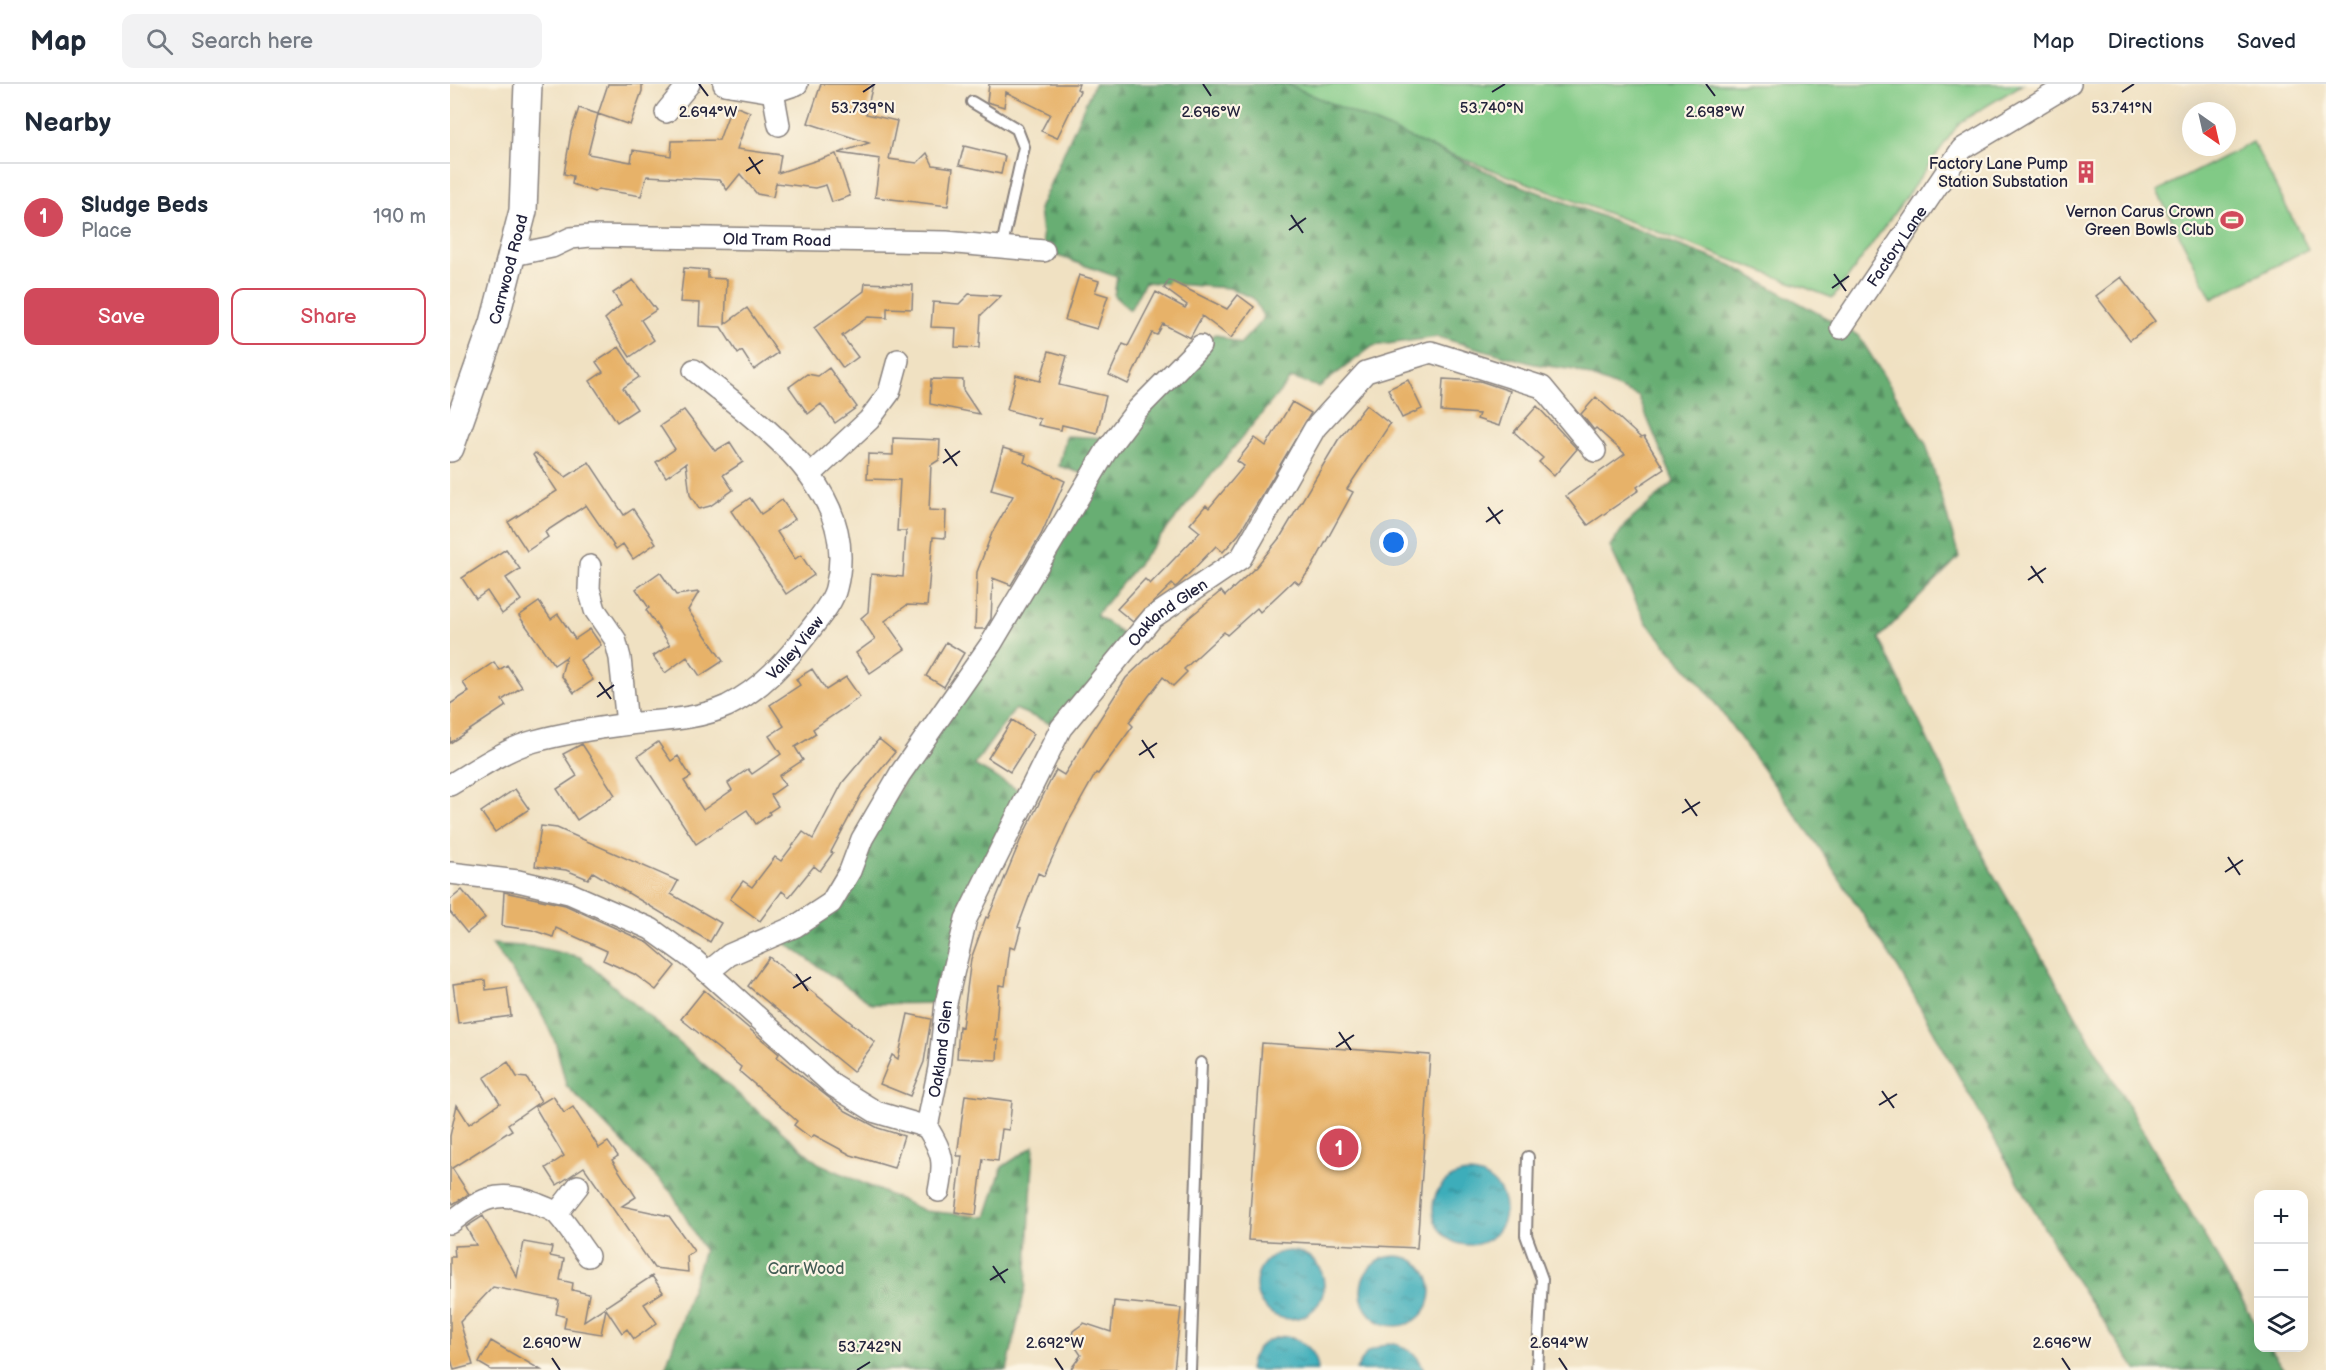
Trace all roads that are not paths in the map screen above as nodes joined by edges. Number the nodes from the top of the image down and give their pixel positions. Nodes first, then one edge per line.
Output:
1 (528, 84) edge
2 (689, 84) edge
3 (724, 84) edge
4 (797, 84) edge
5 (2070, 84) edge
6 (773, 92) junction
7 (972, 102) dead end
8 (666, 112) dead end
9 (779, 124) dead end
10 (1002, 245) junction
11 (1044, 251) dead end
12 (513, 255) junction
13 (1841, 328) dead end
14 (1200, 346) dead end
15 (898, 360) dead end
16 (694, 370) dead end
17 (450, 448) edge
18 (1595, 451) dead end
19 (812, 474) junction
20 (590, 566) dead end
21 (627, 724) junction
22 (450, 785) edge
23 (450, 873) edge
24 (708, 972) junction
25 (1201, 1063) dead end
26 (927, 1127) junction
27 (1528, 1157) dead end
28 (578, 1186) dead end
29 (939, 1191) dead end
30 (557, 1213) junction
31 (450, 1223) edge
32 (588, 1256) dead end
33 (1190, 1370) edge
34 (1537, 1370) edge

1 - 12 street, Carrwood Road
2 - 8 street
3 - 6 street
4 - 6 street
5 - 13 street, Factory Lane
6 - 9 street
7 - 10 lane
10 - 11 street, Old Tram Road
10 - 12 street, Old Tram Road
12 - 17 street, Carrwood Road
14 - 24 street
15 - 19 street
16 - 19 street, Valley View
18 - 26 street, Oakland Glen
19 - 21 street, Valley View
20 - 21 street
21 - 22 street, Valley View
23 - 24 street
24 - 26 street
25 - 33 lane
26 - 29 street
27 - 34 lane
28 - 30 street
30 - 31 street
30 - 32 street

